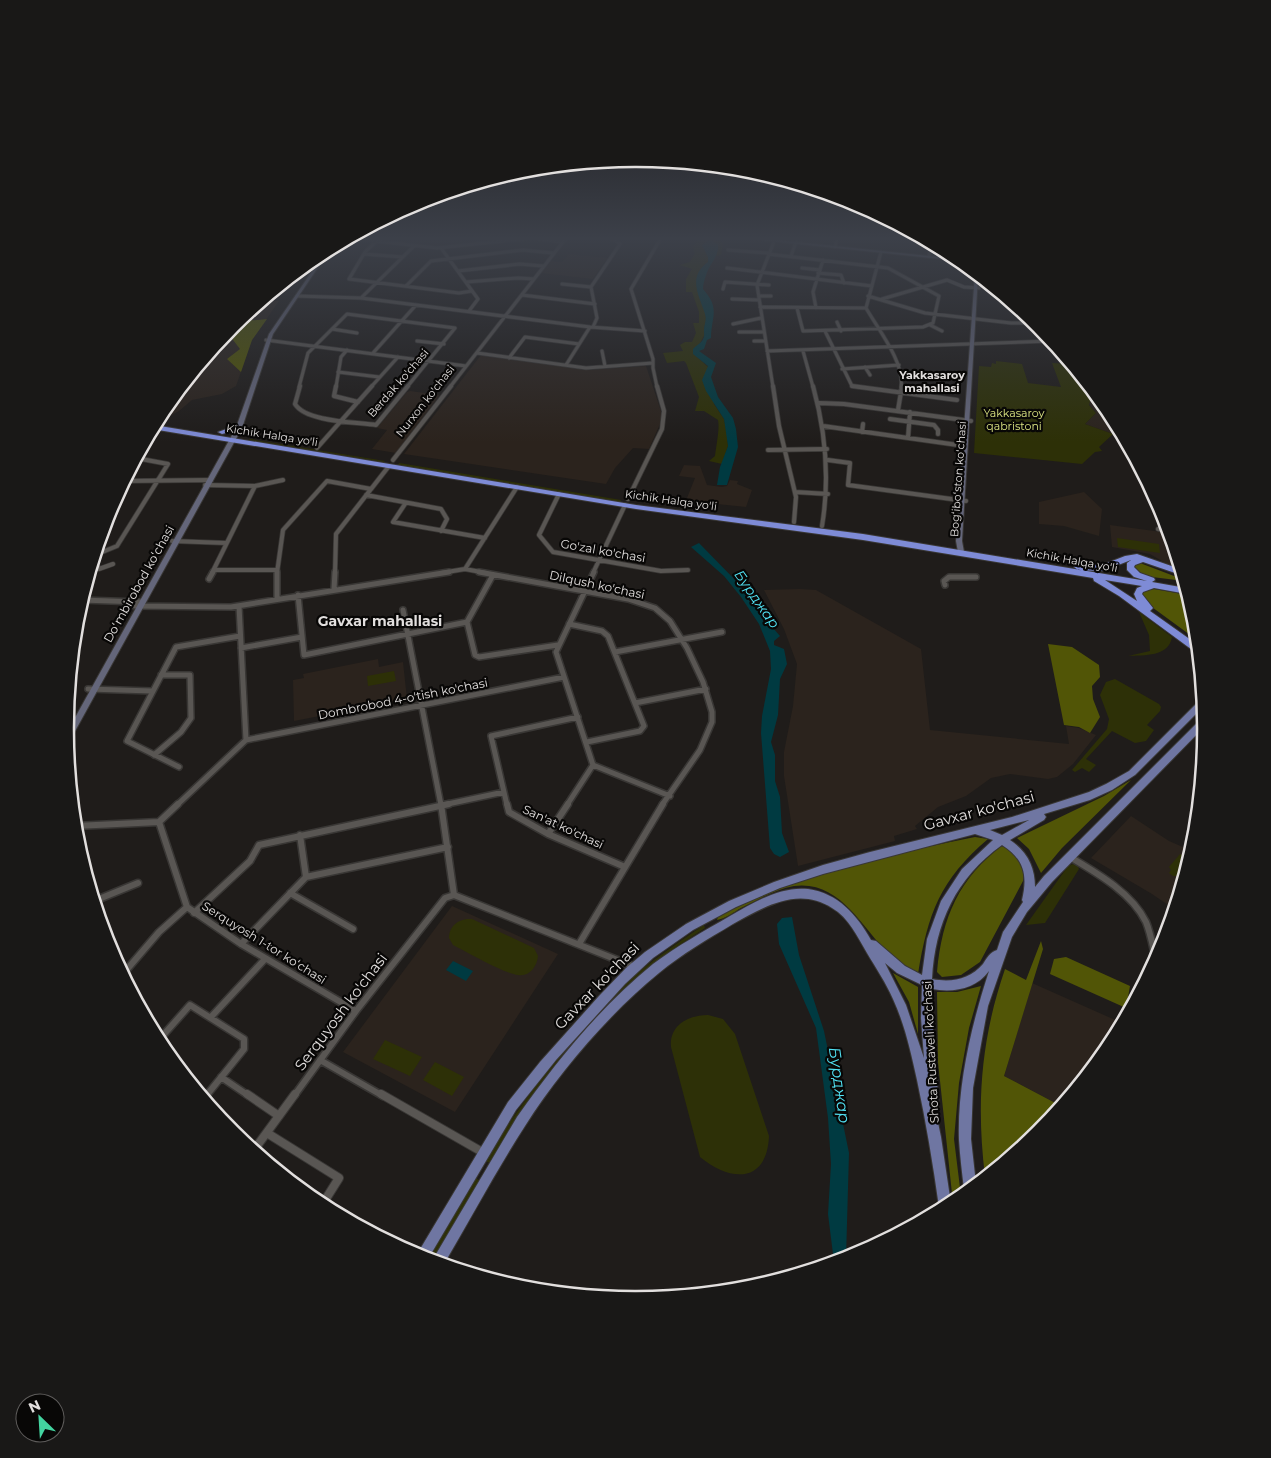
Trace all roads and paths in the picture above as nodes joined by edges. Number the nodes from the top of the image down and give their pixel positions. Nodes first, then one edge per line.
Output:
1 (289, 306) edge
2 (415, 306) edge
3 (424, 306) edge
4 (473, 306) edge
5 (513, 306) edge
6 (595, 306) edge
7 (637, 306) edge
8 (905, 306) edge
9 (936, 306) edge
10 (976, 306) edge
11 (760, 307) joint
12 (797, 308) junction
13 (816, 308) joint
14 (866, 308) joint
15 (469, 312) junction
16 (934, 314) junction
17 (505, 316) junction
18 (761, 318) junction
19 (976, 319) junction
20 (402, 320) junction
21 (837, 322) dead end
22 (1023, 323) edge
23 (733, 324) dead end
24 (930, 325) junction
25 (592, 327) junction
26 (332, 329) junction
27 (878, 329) junction
28 (942, 330) dead end
29 (645, 331) junction
30 (825, 331) junction
31 (842, 331) junction
32 (738, 332) dead end
33 (763, 332) junction
34 (357, 333) dead end
35 (267, 340) junction
36 (552, 340) junction
37 (417, 341) dead end
38 (754, 341) dead end
39 (765, 341) junction
40 (1042, 341) edge
41 (974, 343) junction
42 (444, 344) junction
43 (579, 344) junction
44 (315, 345) junction
45 (548, 347) dead end
46 (889, 347) junction
47 (347, 350) junction
48 (602, 350) dead end
49 (833, 350) junction
50 (767, 351) junction
51 (803, 351) junction
52 (373, 353) junction
53 (477, 353) junction
54 (398, 357) junction
55 (509, 358) junction
56 (429, 361) junction
57 (653, 363) junction
58 (566, 365) junction
59 (466, 366) junction
60 (605, 366) junction
61 (899, 366) junction
62 (865, 367) junction
63 (842, 368) junction
64 (338, 372) junction
65 (870, 375) dead end
66 (380, 377) junction
67 (901, 394) junction
68 (957, 400) dead end
69 (358, 402) junction
70 (819, 403) junction
71 (898, 410) junction
72 (910, 412) junction
73 (342, 420) junction
74 (890, 420) dead end
75 (969, 420) junction
76 (165, 422) edge
77 (910, 422) junction
78 (863, 424) dead end
79 (823, 426) junction
80 (161, 428) edge
81 (862, 432) junction
82 (234, 434) junction
83 (938, 434) dead end
84 (908, 438) junction
85 (244, 439) junction
86 (965, 446) junction
87 (318, 448) junction
88 (786, 449) junction
89 (827, 449) junction
90 (768, 450) dead end
91 (224, 452) junction
92 (143, 459) edge
93 (828, 460) junction
94 (391, 463) junction
95 (159, 480) junction
96 (283, 480) dead end
97 (132, 481) edge
98 (207, 482) junction
99 (255, 486) junction
100 (516, 487) junction
101 (371, 488) junction
102 (795, 492) junction
103 (559, 494) junction
104 (828, 494) junction
105 (366, 496) junction
106 (964, 501) junction
107 (627, 502) junction
108 (406, 504) junction
109 (794, 524) junction
110 (823, 524) junction
111 (441, 531) junction
112 (485, 538) junction
113 (174, 541) junction
114 (226, 543) junction
115 (961, 549) junction
116 (103, 552) edge
117 (598, 560) junction
118 (113, 564) dead end
119 (98, 567) edge
120 (1072, 567) junction
121 (1048, 568) junction
122 (465, 569) junction
123 (214, 570) junction
124 (277, 570) junction
125 (688, 570) dead end
126 (1174, 571) edge
127 (1175, 573) edge
128 (493, 575) junction
129 (976, 577) dead end
130 (209, 579) dead end
131 (1153, 583) junction
132 (1178, 584) edge
133 (945, 585) dead end
134 (334, 589) junction
135 (1179, 589) edge
136 (585, 590) junction
137 (298, 595) junction
138 (277, 598) junction
139 (89, 601) edge
140 (139, 604) junction
141 (239, 606) junction
142 (403, 610) dead end
143 (467, 622) junction
144 (569, 624) junction
145 (722, 632) dead end
146 (409, 634) junction
147 (240, 636) junction
148 (1189, 636) edge
149 (302, 637) junction
150 (683, 640) junction
151 (1190, 644) edge
152 (558, 646) junction
153 (241, 648) junction
154 (615, 652) junction
155 (161, 675) junction
156 (564, 677) junction
157 (91, 689) junction
158 (706, 689) junction
159 (152, 692) junction
160 (635, 703) junction
161 (422, 706) junction
162 (1196, 709) edge
163 (74, 714) edge
164 (578, 717) junction
165 (1197, 728) edge
166 (246, 740) junction
167 (587, 742) junction
168 (154, 755) junction
169 (593, 765) junction
170 (179, 767) dead end
171 (504, 792) junction
172 (1091, 795) junction
173 (670, 796) junction
174 (441, 805) junction
175 (159, 822) junction
176 (83, 826) edge
177 (971, 831) junction
178 (548, 834) junction
179 (300, 835) junction
180 (1002, 838) junction
181 (448, 847) junction
182 (1070, 856) junction
183 (625, 867) junction
184 (306, 877) junction
185 (138, 883) dead end
186 (290, 893) junction
187 (454, 894) junction
188 (100, 898) edge
189 (768, 902) joint
190 (187, 907) junction
191 (1023, 909) junction
192 (194, 913) junction
193 (707, 918) junction
194 (353, 929) dead end
195 (715, 929) junction
196 (859, 930) junction
197 (1007, 936) junction
198 (241, 944) junction
199 (579, 944) junction
200 (1153, 947) edge
201 (265, 959) junction
202 (635, 967) junction
203 (128, 968) edge
204 (926, 983) junction
205 (602, 1000) junction
206 (614, 1008) junction
207 (356, 1011) junction
208 (211, 1018) junction
209 (164, 1034) edge
210 (320, 1060) junction
211 (221, 1077) junction
212 (208, 1093) edge
213 (279, 1116) junction
214 (267, 1132) junction
215 (935, 1137) junction
216 (258, 1144) edge
217 (484, 1153) junction
218 (474, 1170) junction
219 (488, 1177) junction
220 (969, 1181) edge
221 (326, 1198) edge
222 (944, 1199) edge
223 (426, 1250) edge
224 (442, 1256) edge

1 - 35 main road, Doʻmbirobod koʻchasi
2 - 20 street
3 - 15 street
4 - 15 street
5 - 17 street, Nurxon ko'chasi
6 - 25 street
7 - 29 street
8 - 16 street
9 - 16 street
10 - 19 main road, Bogʻiboʻston koʻchasi
11 - 12 street
11 - 18 street
12 - 13 street
12 - 30 street
13 - 14 street
14 - 27 street
15 - 17 street
16 - 19 street
16 - 24 street
17 - 25 street
17 - 53 street, Nurxon ko'chasi
18 - 23 street
18 - 33 street
19 - 22 street
19 - 41 main road, Bogʻiboʻston koʻchasi
20 - 26 street, Berdak ko'chasi
20 - 42 street, Berdak ko'chasi
20 - 52 street
21 - 31 street
24 - 27 street
24 - 28 street
25 - 29 street
25 - 43 street
26 - 34 street
26 - 44 street, Berdak ko'chasi
27 - 31 street
27 - 46 street
29 - 57 street
30 - 31 street
30 - 49 street
32 - 33 street
33 - 39 street
35 - 44 street
35 - 82 main road, Doʻmbirobod koʻchasi
36 - 43 street
36 - 45 street
36 - 55 street
37 - 42 street
38 - 39 street
39 - 50 street
40 - 41 street
41 - 46 street
41 - 75 main road, Bogʻiboʻston koʻchasi
42 - 56 street, Berdak ko'chasi
43 - 58 street
44 - 47 street
44 - 73 street, Berdak ko'chasi
46 - 49 street
46 - 61 street
47 - 52 street
47 - 64 street
48 - 60 street
49 - 51 street
49 - 63 street
50 - 51 street
50 - 88 street
51 - 70 street
52 - 54 street
53 - 55 street
53 - 59 street, Nurxon ko'chasi
54 - 56 street
54 - 66 street
55 - 58 street
56 - 59 street
56 - 73 street, Berdak ko'chasi
57 - 60 street
57 - 107 street
58 - 60 street
59 - 94 street, Nurxon ko'chasi
61 - 62 street
61 - 67 street
62 - 63 street
62 - 65 street
63 - 67 street
64 - 66 street
64 - 69 street
66 - 69 street
67 - 68 street
67 - 71 street
69 - 73 street
70 - 71 street
70 - 79 street
71 - 72 street
72 - 75 street
72 - 77 street
73 - 87 street
74 - 77 street
75 - 86 main road, Bogʻiboʻston koʻchasi
75 - 106 main road, Bogʻiboʻston koʻchasi
76 - 82 highway, Kichik Halqa yo'li
77 - 83 street
77 - 84 street
78 - 81 street
79 - 81 street
79 - 89 street
80 - 82 highway, Kichik Halqa yo'li
81 - 84 street
82 - 85 highway, Kichik Halqa yo'li
82 - 85 highway
82 - 91 main road, Doʻmbirobod koʻchasi
84 - 86 street
85 - 87 highway, Kichik Halqa yo'li
85 - 91 highway
85 - 94 highway, Kichik Halqa yo'li
86 - 106 main road, Bogʻiboʻston koʻchasi
87 - 94 highway, Kichik Halqa yo'li
88 - 89 street
88 - 90 street
88 - 102 street
89 - 93 street
91 - 98 main road, Doʻmbirobod koʻchasi
91 - 98 main road, Doʻmbirobod koʻchasi
92 - 95 street
93 - 104 street
93 - 106 street
94 - 100 highway, Kichik Halqa yo'li
94 - 101 street, Nurxon ko'chasi
94 - 107 highway, Kichik Halqa yo'li
95 - 97 street
95 - 98 street
95 - 116 street
96 - 99 street
98 - 99 street
98 - 113 main road, Doʻmbirobod koʻchasi
99 - 114 street
100 - 103 highway, Kichik Halqa yo'li
100 - 112 street
101 - 105 street, Nurxon ko'chasi
101 - 124 street
102 - 104 street
102 - 109 street
103 - 107 highway, Kichik Halqa yo'li
103 - 117 street, Go'zal ko'chasi
104 - 110 street
105 - 108 street
105 - 134 street, Nurxon ko'chasi
106 - 115 main road, Bogʻiboʻston koʻchasi
107 - 109 highway, Kichik Halqa yo'li
107 - 117 street
108 - 111 street
108 - 111 street
109 - 110 highway, Kichik Halqa yo'li
109 - 115 highway, Kichik Halqa yo'li
110 - 115 highway, Kichik Halqa yo'li
111 - 112 street
112 - 122 street
113 - 114 street
113 - 140 main road, Doʻmbirobod koʻchasi
114 - 123 street
115 - 120 highway, Kichik Halqa yo'li
115 - 121 highway, Kichik Halqa yo'li
117 - 125 street, Go'zal ko'chasi
117 - 136 street
118 - 119 street
120 - 126 highway
120 - 131 highway, Kichik Halqa yo'li
121 - 131 highway, Kichik Halqa yo'li
121 - 151 highway
122 - 128 street, Dilqush ko'chasi
122 - 134 street, Dilqush ko'chasi
123 - 124 street
123 - 130 street
124 - 138 street
127 - 131 highway
128 - 136 street, Dilqush ko'chasi
128 - 143 street
129 - 133 street
131 - 132 highway, Kichik Halqa yo'li
131 - 135 highway, Kichik Halqa yo'li
131 - 148 highway
134 - 137 street, Dilqush ko'chasi
136 - 144 street
136 - 150 street, Dilqush ko'chasi
137 - 138 street, Dilqush ko'chasi
137 - 149 street
138 - 141 street, Dilqush ko'chasi
139 - 140 street, Dilqush ko'chasi
140 - 141 street, Dilqush ko'chasi
140 - 157 main road, Doʻmbirobod koʻchasi
141 - 147 street
142 - 146 street
143 - 146 street
143 - 152 street
144 - 152 street
144 - 154 street
145 - 150 street
146 - 149 street
146 - 161 street
147 - 153 street
147 - 155 street
149 - 153 street
150 - 154 street
150 - 158 street, Dilqush ko'chasi
152 - 156 street
153 - 166 street
154 - 160 street
155 - 159 street
155 - 168 street
156 - 161 street, Dombrobod 4-o'tish ko'chasi
156 - 164 street
157 - 159 street
157 - 163 main road, Doʻmbirobod koʻchasi
158 - 160 street
158 - 173 street, Dilqush ko'chasi
159 - 168 street
160 - 167 street
161 - 166 street, Dombrobod 4-o'tish ko'chasi
161 - 174 street
162 - 172 main road, Shota Rustaveli ko'chasi
164 - 167 street
164 - 171 street, San'at ko'chasi
165 - 182 main road
166 - 175 street
167 - 169 street
168 - 170 street
169 - 173 street
169 - 178 street
171 - 174 street
171 - 178 street, San'at ko'chasi
172 - 177 main road, Gavxar ko'chasi
172 - 180 main road, Shota Rustaveli ko'chasi
173 - 183 street, Dilqush ko'chasi
174 - 179 street
174 - 181 street
175 - 176 street
175 - 190 street, Serquyosh 1-tor koʻchasi
177 - 180 main road
177 - 193 main road, Gavxar ko'chasi
178 - 183 street, San'at ko'chasi
179 - 184 street
179 - 192 street
180 - 191 main road
180 - 204 main road, Shota Rustaveli ko'chasi
181 - 184 street
181 - 187 street
182 - 191 main road
182 - 200 street
183 - 199 street, Dilqush ko'chasi
184 - 186 street
185 - 188 street
186 - 194 street
186 - 198 street
187 - 199 street
187 - 207 street, Serquyosh ko'chasi
189 - 195 main road, Gavxar ko'chasi
189 - 196 main road, Gavxar ko'chasi
190 - 192 street, Serquyosh 1-tor koʻchasi
190 - 203 street
191 - 197 main road
192 - 198 street, Serquyosh 1-tor koʻchasi
193 - 195 main road
193 - 202 main road, Gavxar ko'chasi
195 - 206 main road, Gavxar ko'chasi
196 - 204 main road
196 - 215 main road, Gavxar ko'chasi
197 - 204 main road
197 - 220 main road
198 - 201 street, Serquyosh 1-tor koʻchasi
199 - 202 street
201 - 207 street, Serquyosh 1-tor koʻchasi
201 - 208 street
202 - 205 main road, Gavxar ko'chasi
204 - 215 main road, Shota Rustaveli ko'chasi
205 - 206 main road
205 - 217 main road, Gavxar ko'chasi
206 - 219 main road, Gavxar ko'chasi
207 - 210 street, Serquyosh ko'chasi
208 - 209 street
208 - 211 street
210 - 213 street, Serquyosh ko'chasi
210 - 217 street
211 - 212 street
211 - 213 street
213 - 214 street, Serquyosh ko'chasi
214 - 216 street, Serquyosh ko'chasi
214 - 221 street
215 - 222 main road, Shota Rustaveli ko'chasi
217 - 218 main road, Gavxar ko'chasi
218 - 219 main road
218 - 223 main road, Gavxar ko'chasi
219 - 224 main road, Gavxar ko'chasi

